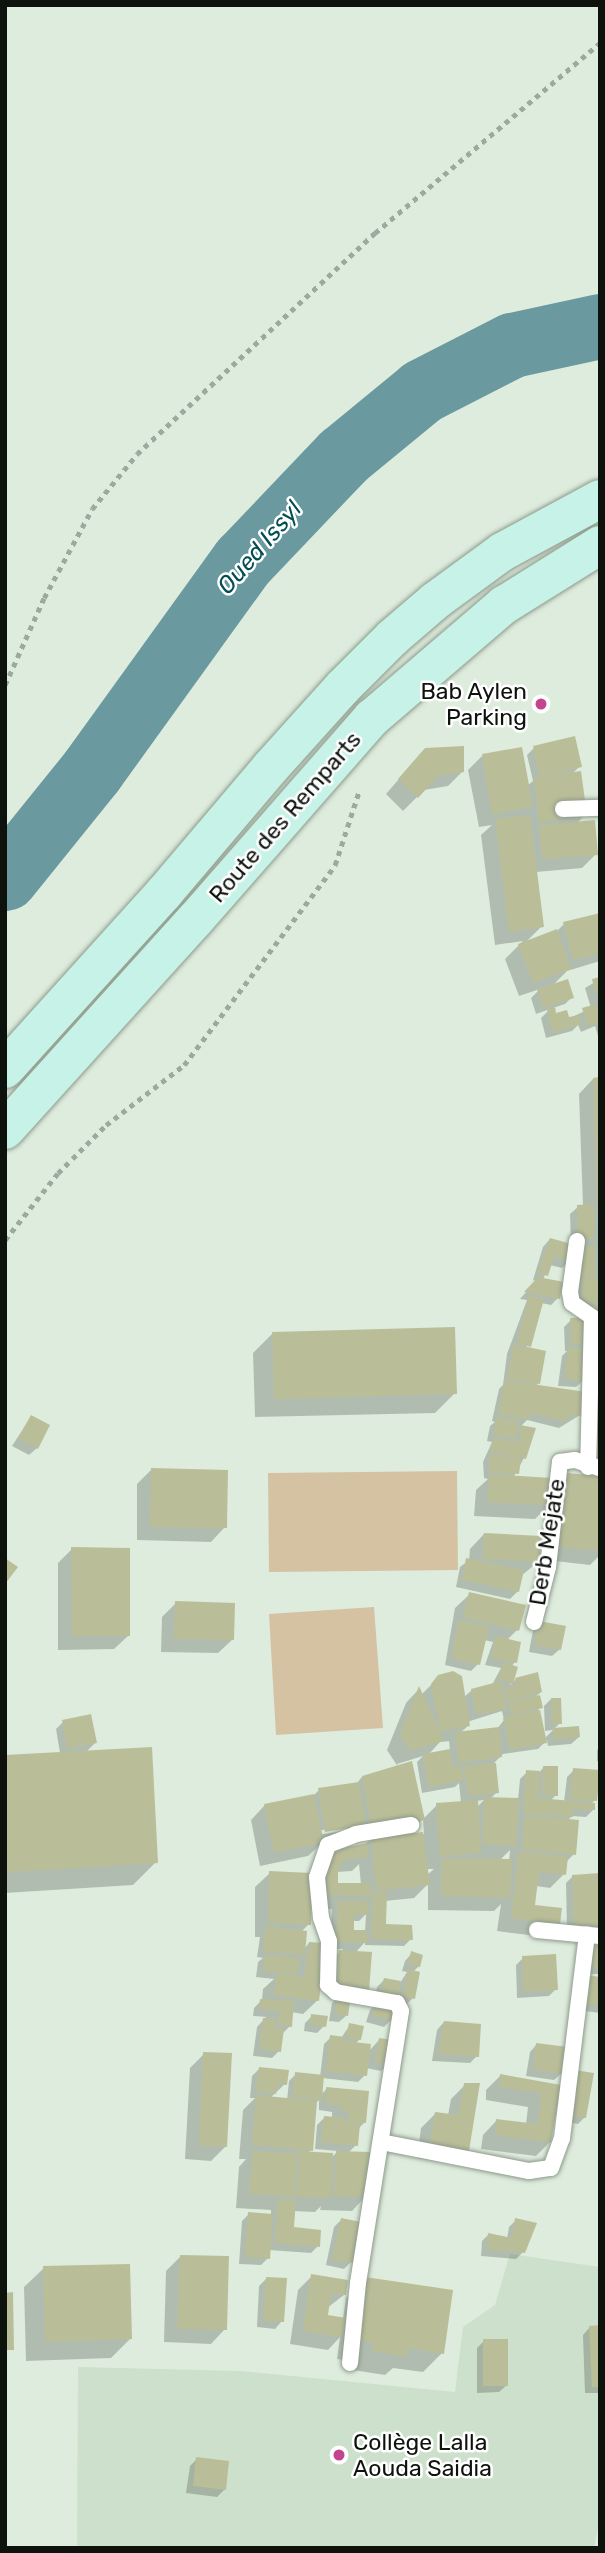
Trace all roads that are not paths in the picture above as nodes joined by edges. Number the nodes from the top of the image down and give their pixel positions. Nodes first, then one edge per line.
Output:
1 (600, 499) edge
2 (600, 545) edge
3 (600, 808) edge
4 (564, 809) dead end
5 (5, 1069) edge
6 (5, 1130) edge
7 (577, 1241) dead end
8 (596, 1317) edge
9 (594, 1467) edge
10 (534, 1622) dead end
11 (411, 1825) dead end
12 (537, 1930) dead end
13 (593, 1936) edge
14 (381, 2142) junction
15 (350, 2363) dead end

1 - 5 main road, Route des Remparts
2 - 6 main road, Route des Remparts
3 - 4 lane
7 - 8 lane
8 - 9 lane
9 - 10 lane, Derb Mejate
11 - 14 lane
12 - 13 lane
13 - 14 lane
14 - 15 lane

